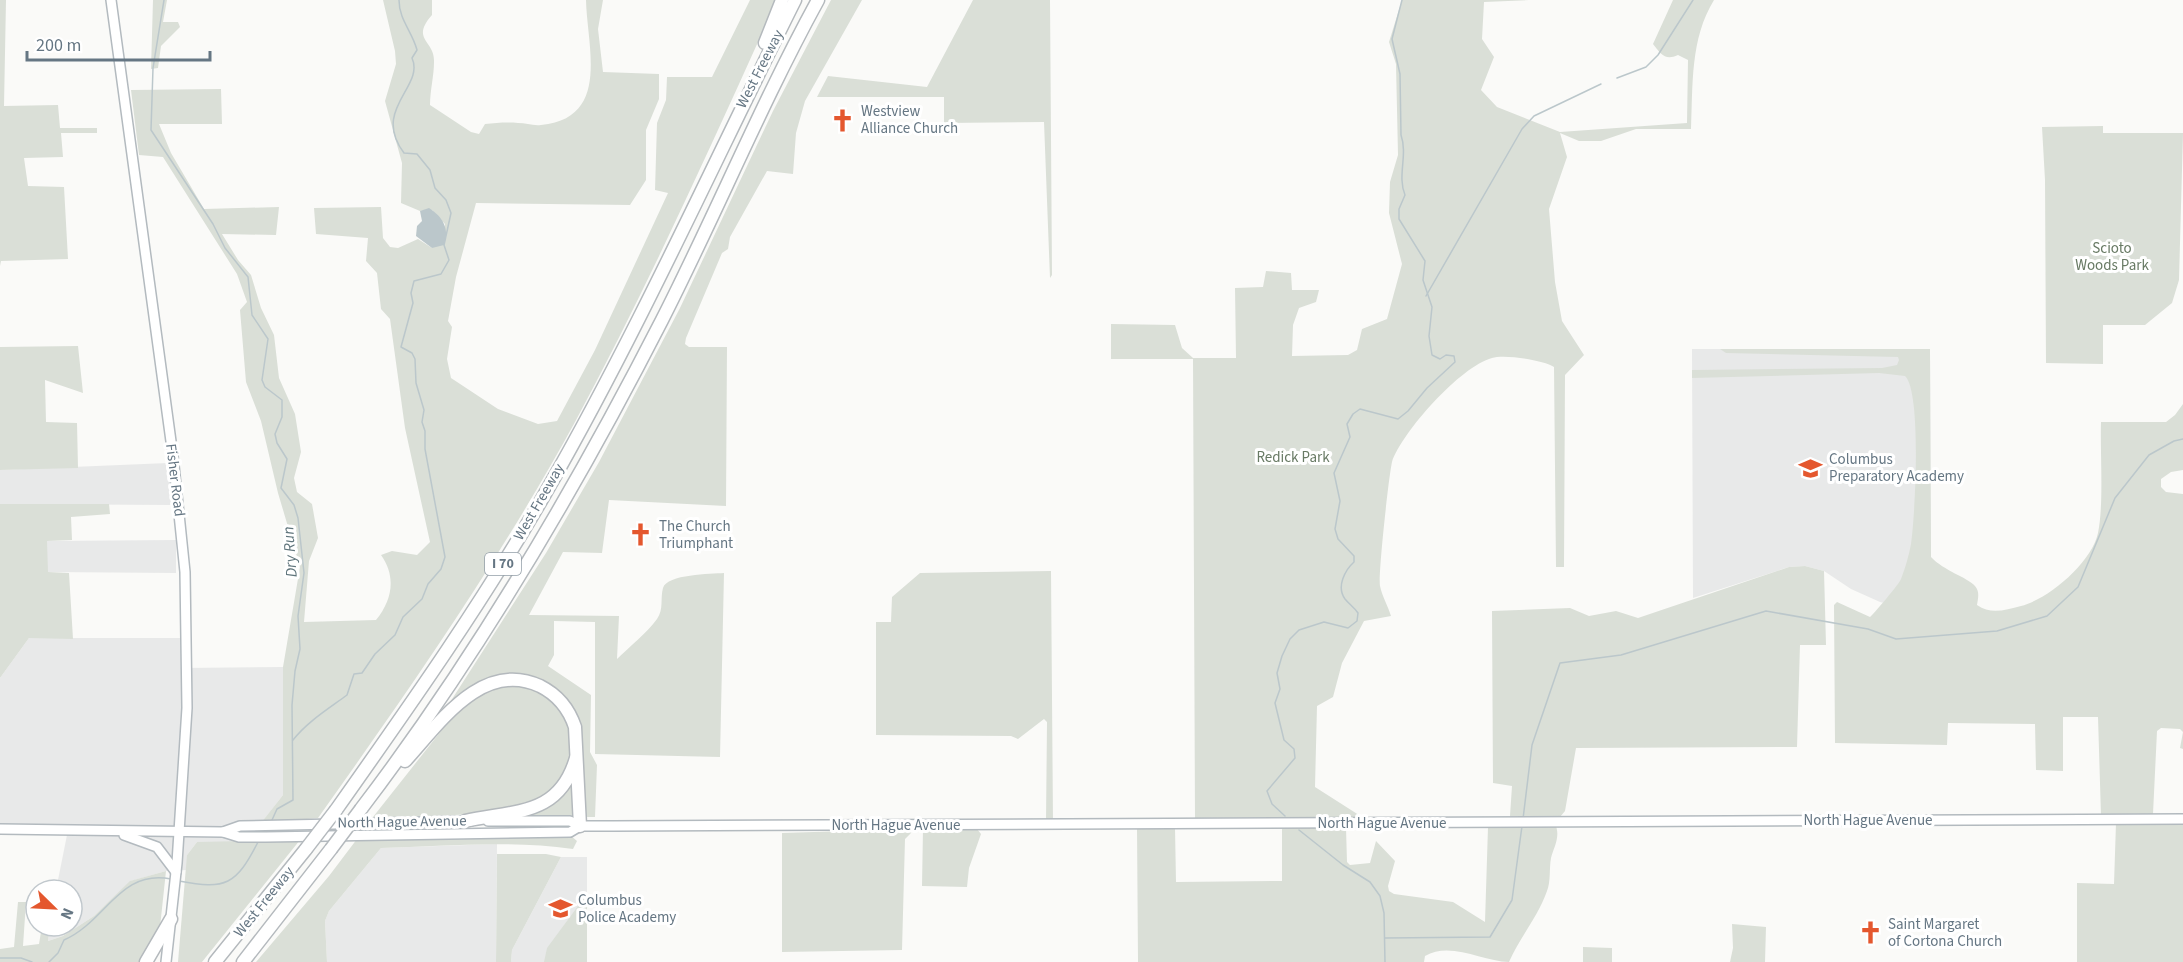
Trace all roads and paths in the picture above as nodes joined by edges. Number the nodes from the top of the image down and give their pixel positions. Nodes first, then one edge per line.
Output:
1 (111, 0) edge
2 (782, 0) edge
3 (795, 0) edge
4 (818, 0) edge
5 (732, 125) junction
6 (578, 748) junction
7 (378, 787) junction
8 (2183, 819) edge
9 (465, 821) junction
10 (580, 826) junction
11 (0, 829) edge
12 (115, 831) junction
13 (223, 832) junction
14 (179, 833) junction
15 (176, 872) junction
16 (171, 919) junction
17 (146, 962) edge
18 (166, 962) edge
19 (215, 962) edge
20 (243, 962) edge

1 - 14 main road, Fisher Road
2 - 5 highway
3 - 5 highway, West Freeway / I 70
4 - 7 highway, West Freeway / I 70
5 - 19 highway, West Freeway / I 70, bridge
6 - 7 highway
6 - 9 highway
6 - 10 highway
7 - 20 highway, West Freeway / I 70, bridge
8 - 10 main road, North Hague Avenue
9 - 10 main road, North Hague Avenue
9 - 13 main road, North Hague Avenue
10 - 13 main road, North Hague Avenue
11 - 12 main road, North Hague Avenue
12 - 14 main road, North Hague Avenue
12 - 15 main road
13 - 14 main road, North Hague Avenue
14 - 15 main road, Fisher Road
15 - 16 main road, Fisher Road
16 - 17 highway
16 - 18 main road, Fisher Road

